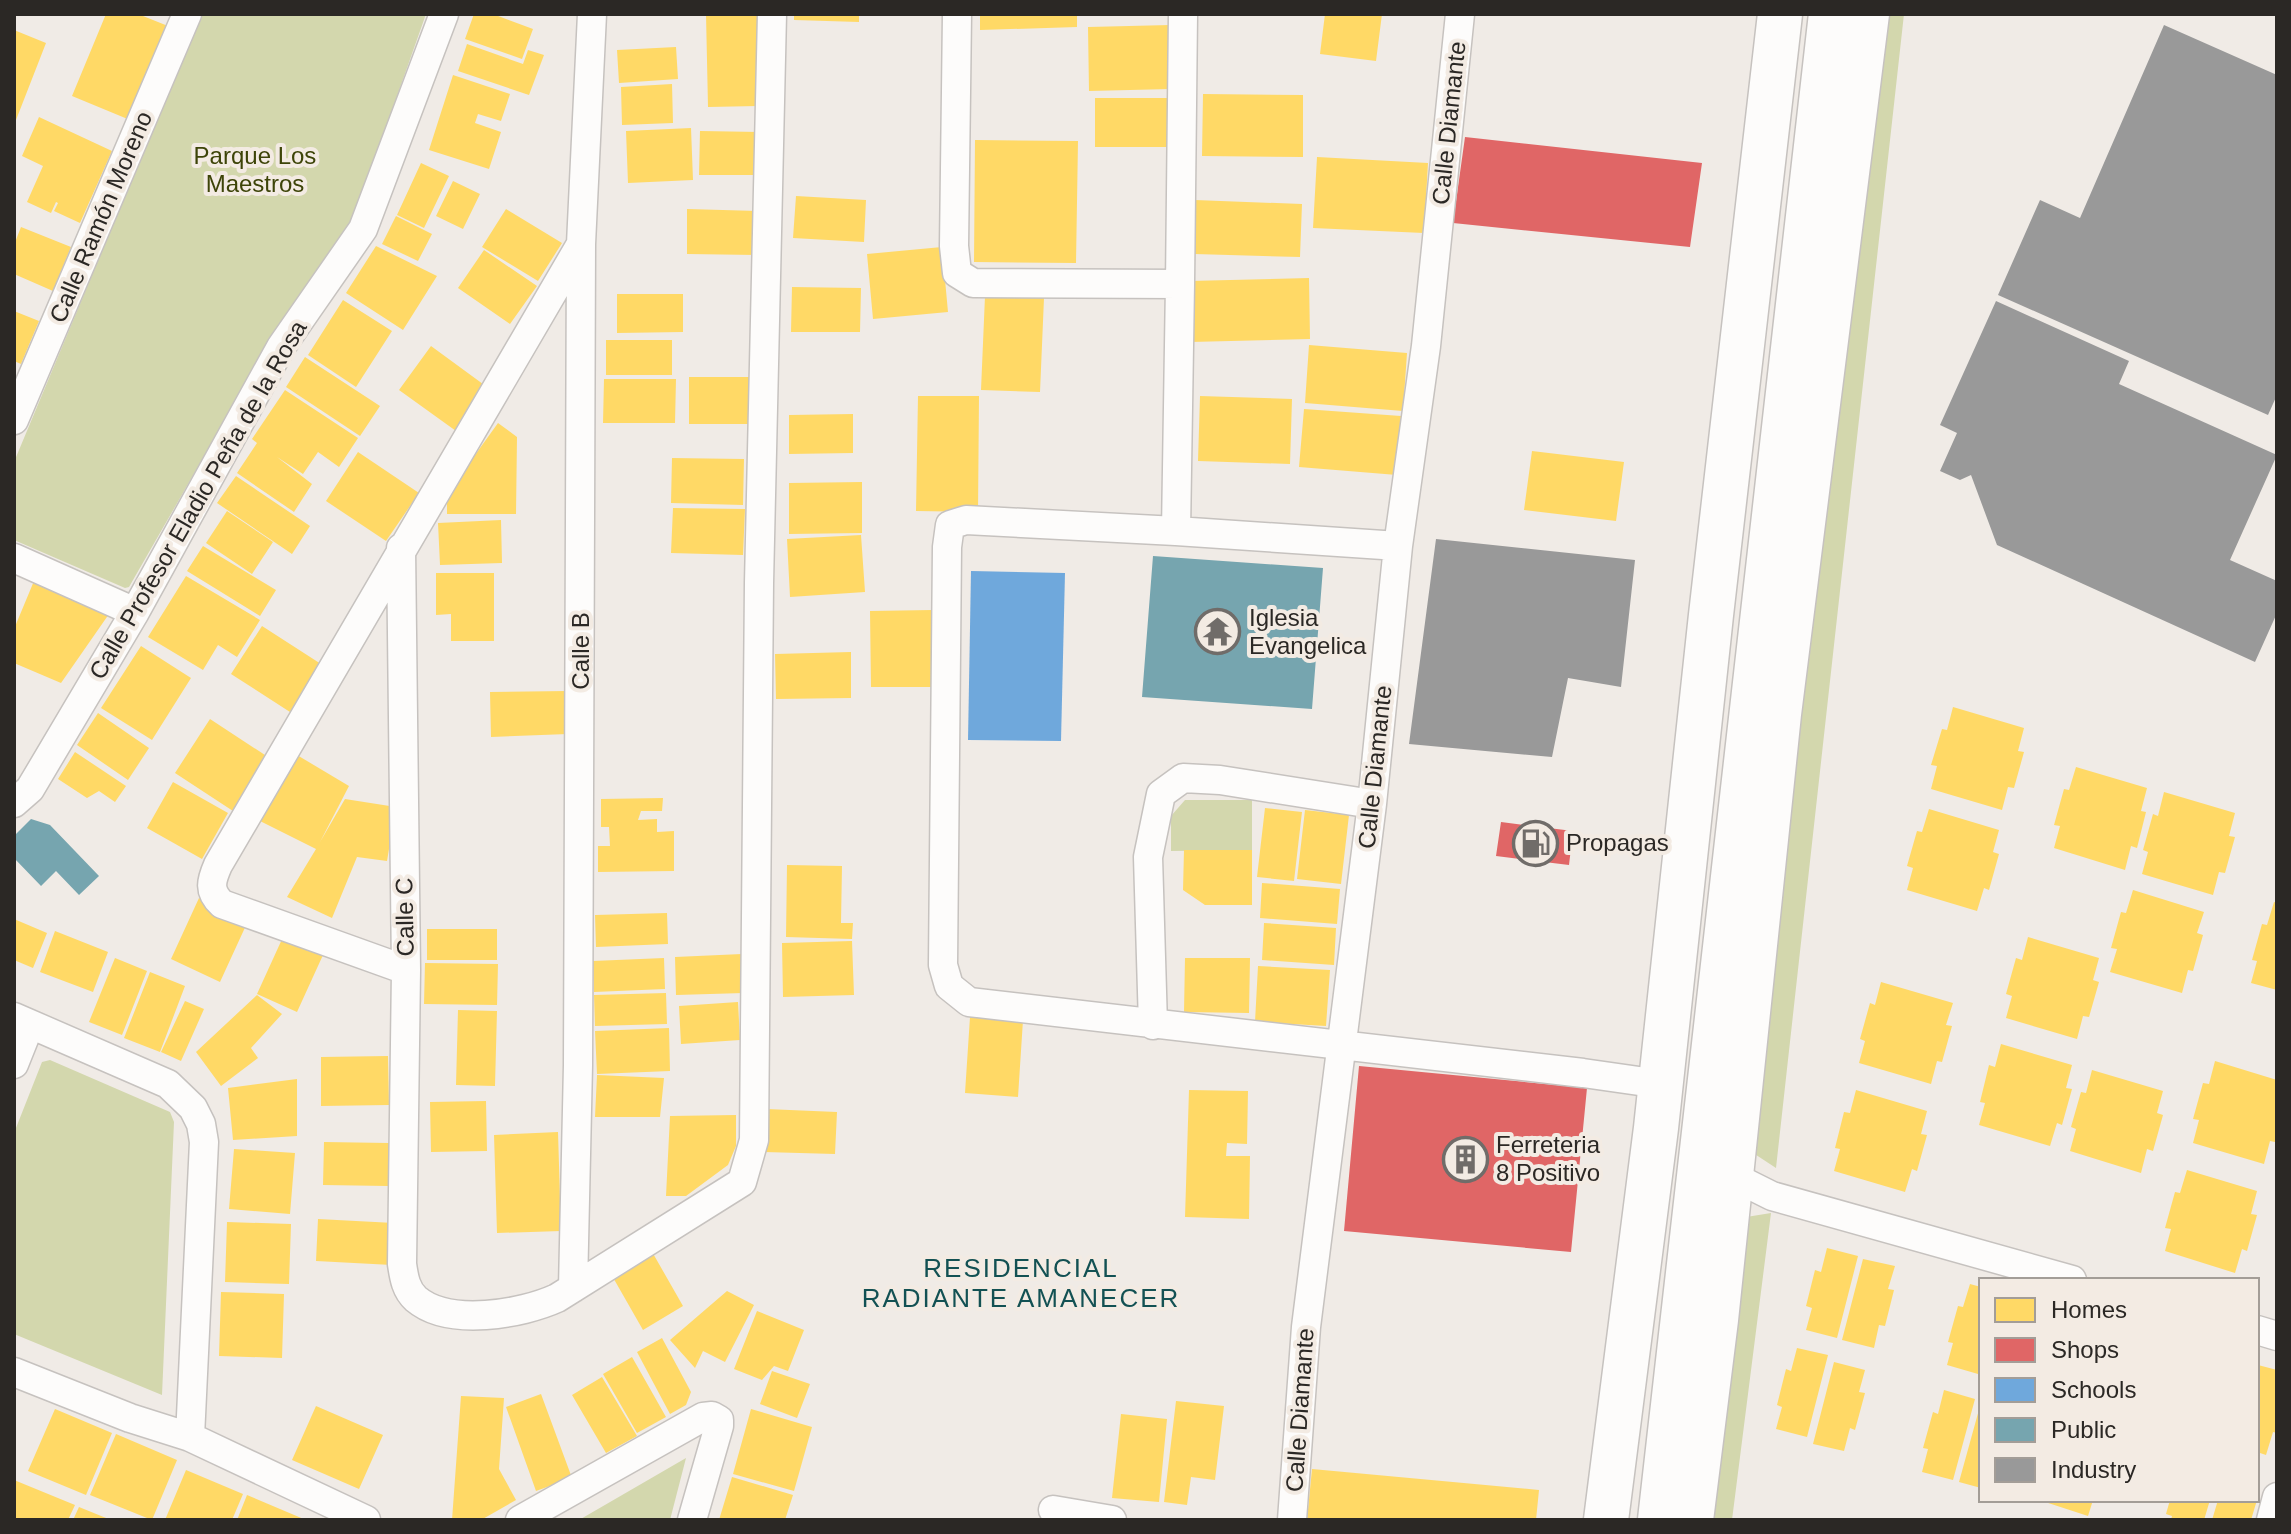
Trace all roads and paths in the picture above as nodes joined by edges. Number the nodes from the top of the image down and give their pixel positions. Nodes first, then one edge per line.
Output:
1 (187, 14) edge
2 (444, 14) edge
3 (592, 14) edge
4 (772, 14) edge
5 (957, 14) edge
6 (1183, 14) edge
7 (1460, 14) edge
8 (1780, 14) edge
9 (1831, 14) edge
10 (1868, 14) edge
11 (581, 244) junction
12 (1180, 284) junction
13 (14, 420) edge
14 (1176, 531) junction
15 (1398, 546) junction
16 (401, 548) junction
17 (14, 558) edge
18 (135, 612) junction
19 (19, 791) edge
20 (1372, 804) junction
21 (406, 970) junction
22 (22, 1021) edge
23 (1153, 1025) junction
24 (1343, 1046) junction
25 (14, 1064) edge
26 (1660, 1084) junction
27 (1732, 1176) junction
28 (2065, 1278) edge
29 (573, 1288) junction
30 (14, 1372) edge
31 (190, 1437) junction
32 (2277, 1497) edge
33 (1053, 1510) dead end
34 (366, 1520) edge
35 (520, 1520) edge
36 (692, 1520) edge
37 (1112, 1520) edge
38 (1292, 1520) edge
39 (1606, 1520) edge
40 (1660, 1520) edge
41 (1692, 1520) edge
42 (2271, 1520) edge

1 - 13 street, Calle Ramón Moreno
2 - 18 street, Calle Profesor Eladio Peña de la Rosa
3 - 11 street, Calle B
4 - 29 street
5 - 12 street
6 - 12 street
7 - 15 street, Calle Diamante
8 - 26 main road
9 - 40 main road
10 - 27 street
11 - 16 street
11 - 29 street, Calle B
12 - 14 street
14 - 15 street
14 - 23 street
15 - 20 street, Calle Diamante
16 - 21 street, Calle C
16 - 21 street
17 - 18 street
18 - 19 street, Calle Profesor Eladio Peña de la Rosa
20 - 23 street
20 - 24 street, Calle Diamante
21 - 29 street, Calle C
22 - 25 street
22 - 31 street
23 - 24 street
24 - 26 street
24 - 38 street, Calle Diamante
26 - 39 main road
27 - 28 street
27 - 41 street
30 - 31 street
31 - 34 street
32 - 42 street
33 - 37 street
35 - 36 street

